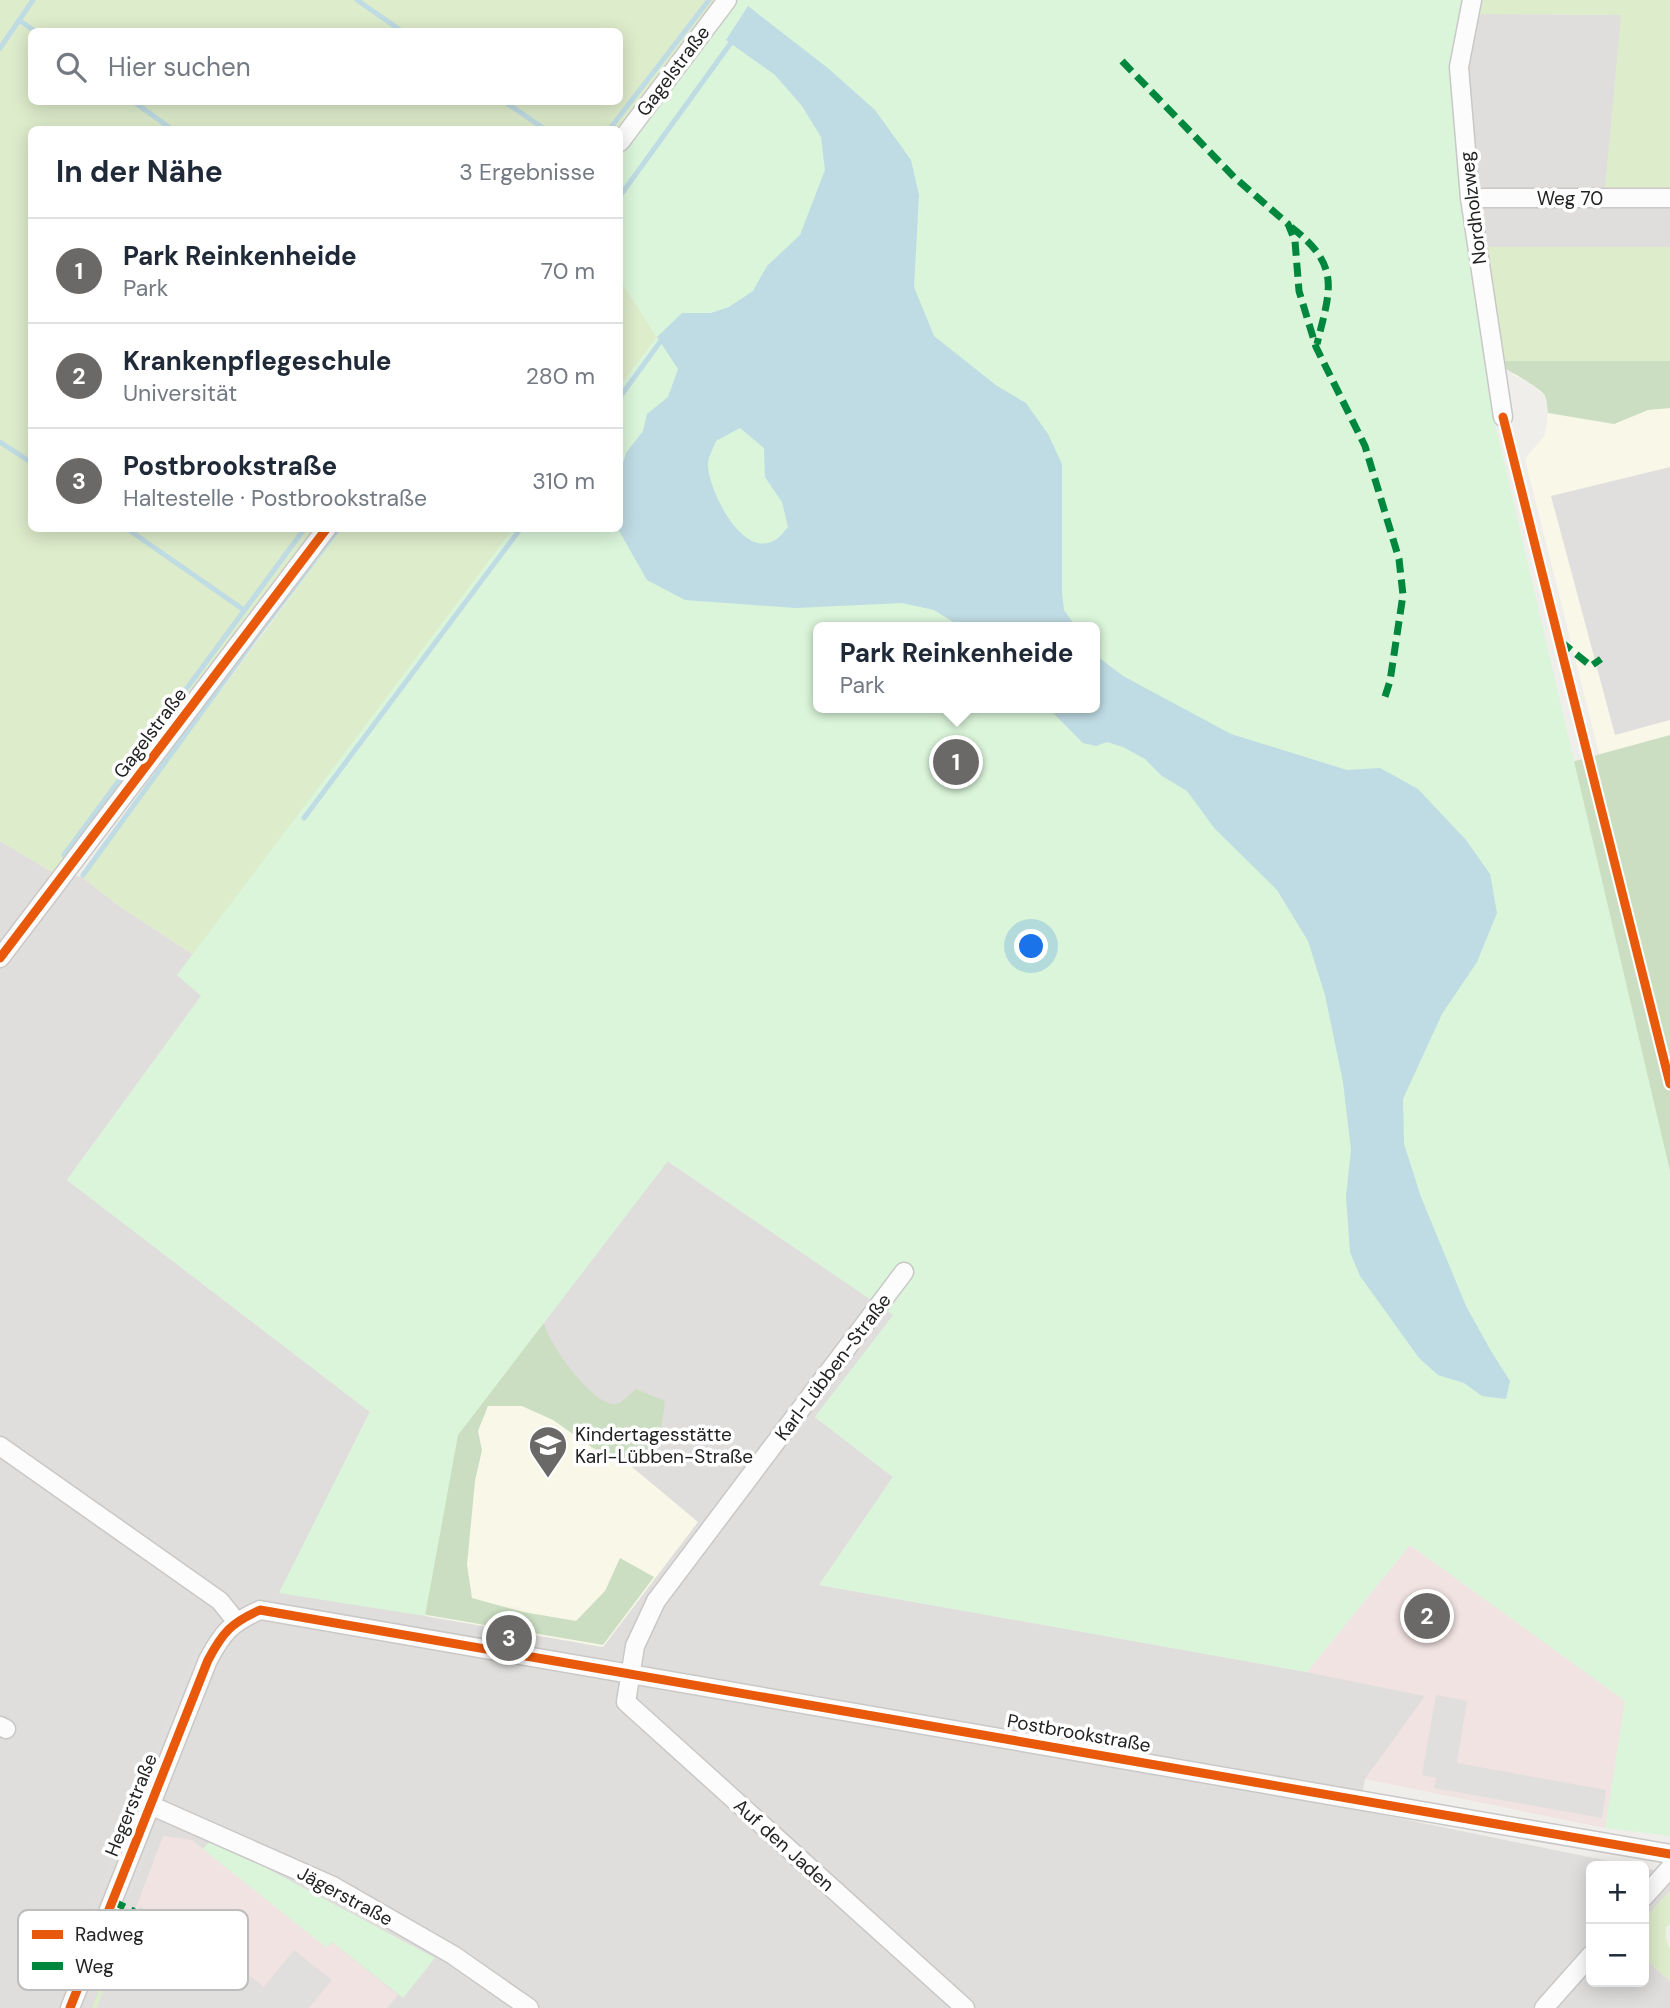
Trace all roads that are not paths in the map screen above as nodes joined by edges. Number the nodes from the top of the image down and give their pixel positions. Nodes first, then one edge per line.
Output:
1 (727, 0) edge
2 (1472, 0) edge
3 (623, 138) edge
4 (1470, 198) junction
5 (1670, 198) edge
6 (1503, 417) dead end
7 (324, 532) edge
8 (0, 958) edge
9 (904, 1272) dead end
10 (0, 1446) edge
11 (236, 1621) junction
12 (630, 1673) junction
13 (150, 1805) junction
14 (1670, 1854) edge
15 (1670, 1868) edge
16 (1649, 1891) edge
17 (109, 1910) edge
18 (1586, 1961) edge
19 (77, 1990) edge
20 (70, 2008) edge
21 (529, 2008) edge
22 (964, 2008) edge
23 (1544, 2008) edge

1 - 3 street, Gagelstraße
2 - 4 street, Nordholzweg
4 - 5 street, Weg 70
4 - 6 street, Nordholzweg
7 - 8 street, Gagelstraße
9 - 12 street, Karl-Lübben-Straße
10 - 11 street
11 - 12 street, Postbrookstraße
11 - 13 street, Hegerstraße
12 - 14 street, Postbrookstraße
12 - 22 street, Auf den Jaden
13 - 17 street, Hegerstraße
13 - 21 street, Jägerstraße
15 - 16 street
18 - 23 street
19 - 20 street, Hegerstraße

